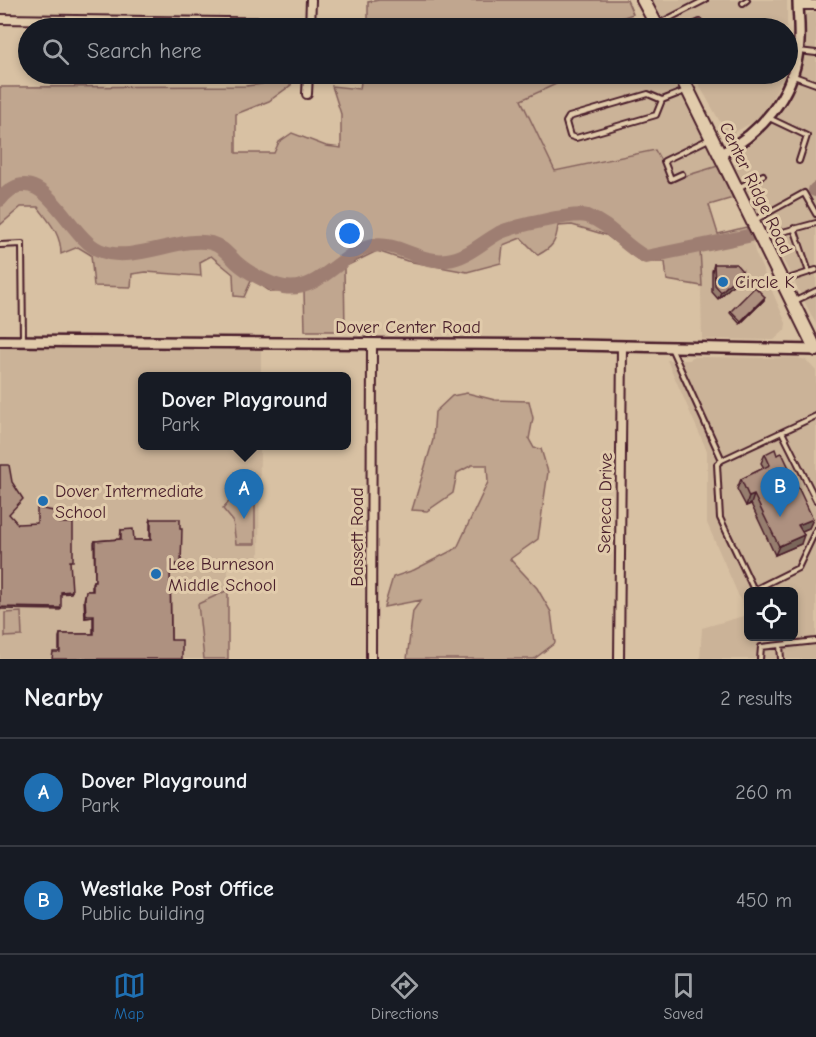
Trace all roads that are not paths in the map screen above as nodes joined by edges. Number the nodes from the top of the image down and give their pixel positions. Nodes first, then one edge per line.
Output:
1 (311, 0) edge
2 (643, 0) edge
3 (705, 0) edge
4 (798, 3) edge
5 (816, 5) edge
6 (0, 18) edge
7 (18, 18) edge
8 (310, 18) edge
9 (652, 18) edge
10 (673, 18) edge
11 (798, 51) joint
12 (816, 53) edge
13 (798, 78) edge
14 (308, 84) edge
15 (686, 84) edge
16 (788, 84) edge
17 (816, 84) edge
18 (689, 90) junction
19 (307, 94) dead end
20 (662, 100) junction
21 (769, 118) junction
22 (712, 138) junction
23 (721, 154) junction
24 (799, 161) dead end
25 (682, 174) dead end
26 (763, 175) dead end
27 (737, 188) junction
28 (816, 214) edge
29 (753, 222) junction
30 (816, 223) edge
31 (794, 228) junction
32 (761, 238) junction
33 (0, 245) edge
34 (816, 270) edge
35 (809, 272) junction
36 (782, 281) junction
37 (816, 291) edge
38 (792, 302) junction
39 (0, 341) edge
40 (23, 341) junction
41 (372, 344) junction
42 (622, 346) junction
43 (670, 347) junction
44 (816, 350) edge
45 (816, 416) edge
46 (782, 432) junction
47 (722, 460) junction
48 (816, 500) edge
49 (816, 530) edge
50 (816, 641) edge
51 (780, 645) junction
52 (371, 659) edge
53 (619, 659) edge
54 (760, 659) edge
55 (781, 659) edge

1 - 8 street
2 - 9 main road
3 - 10 lane
4 - 5 street
4 - 11 street
6 - 7 street
11 - 12 lane
13 - 17 lane
14 - 19 street
15 - 18 main road, Center Ridge Road
16 - 21 street
18 - 20 lane
18 - 22 main road, Center Ridge Road
20 - 20 lane
21 - 23 street
21 - 24 lane
22 - 23 main road, Center Ridge Road
22 - 25 lane
23 - 27 main road, Center Ridge Road
26 - 27 lane
27 - 29 main road, Center Ridge Road
28 - 29 lane
29 - 32 main road, Center Ridge Road
30 - 31 lane
31 - 32 lane
31 - 35 lane
32 - 36 main road, Center Ridge Road
33 - 40 lane
34 - 35 lane
35 - 36 lane
36 - 38 main road, Center Ridge Road
37 - 38 lane
38 - 44 main road, Center Ridge Road
39 - 40 street, Dover Center Road
40 - 41 street, Dover Center Road
41 - 42 street, Dover Center Road
41 - 52 street, Bassett Road
42 - 43 street, Dover Center Road
42 - 53 street, Seneca Drive
43 - 44 street, Dover Center Road
43 - 47 lane
45 - 46 lane
46 - 47 lane
46 - 48 lane
47 - 49 lane
50 - 51 lane
51 - 54 lane
51 - 55 lane

